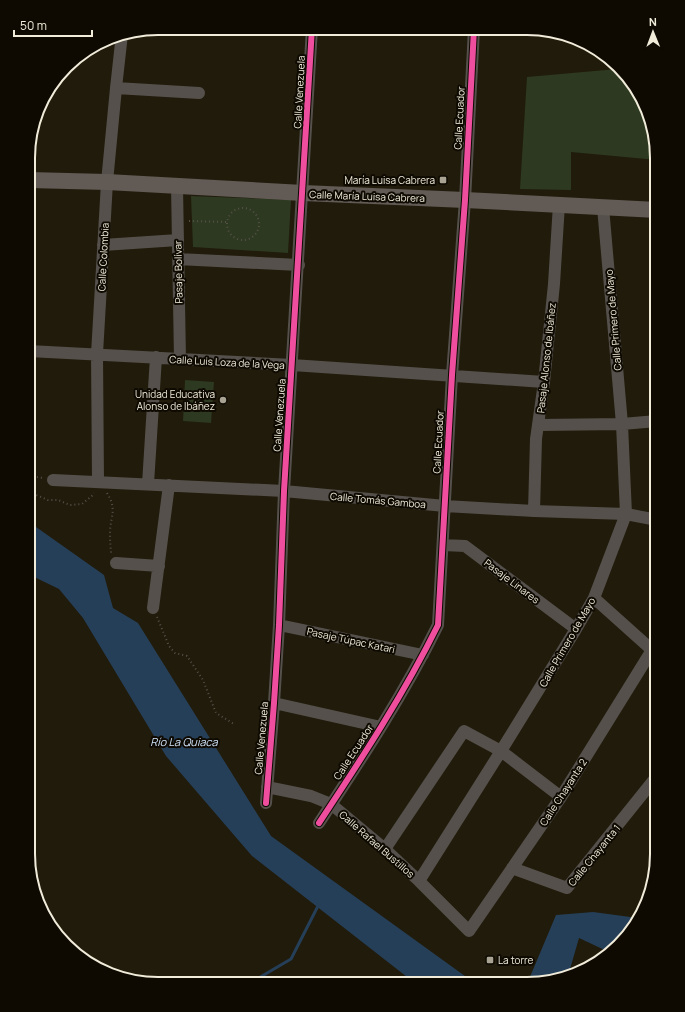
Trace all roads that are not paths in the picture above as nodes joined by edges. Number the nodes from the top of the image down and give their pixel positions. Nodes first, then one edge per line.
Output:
1 (312, 35) edge
2 (474, 35) edge
3 (121, 41) edge
4 (116, 88) junction
5 (199, 93) dead end
6 (35, 180) edge
7 (107, 182) junction
8 (177, 186) junction
9 (303, 193) junction
10 (464, 200) junction
11 (559, 204) junction
12 (603, 207) junction
13 (650, 210) edge
14 (178, 240) junction
15 (103, 245) junction
16 (178, 259) junction
17 (298, 265) junction
18 (35, 351) edge
19 (97, 354) junction
20 (156, 358) junction
21 (180, 359) junction
22 (292, 366) junction
23 (452, 375) junction
24 (544, 382) junction
25 (650, 422) edge
26 (622, 424) junction
27 (539, 425) junction
28 (52, 480) road end
29 (98, 482) junction
30 (148, 484) junction
31 (169, 485) junction
32 (284, 491) junction
33 (445, 506) junction
34 (534, 511) junction
35 (626, 514) junction
36 (650, 519) edge
37 (443, 545) junction
38 (116, 563) road end
39 (159, 566) junction
40 (594, 598) junction
41 (153, 608) road end
42 (279, 625) junction
43 (576, 629) junction
44 (650, 647) edge
45 (423, 655) junction
46 (650, 656) edge
47 (274, 703) junction
48 (381, 727) junction
49 (502, 751) junction
50 (650, 785) edge
51 (267, 787) junction
52 (562, 797) junction
53 (266, 803) dead end
54 (331, 804) junction
55 (319, 822) dead end
56 (385, 849) junction
57 (512, 868) junction
58 (420, 881) junction
59 (469, 931) joint

1 - 9 street, Calle Venezuela
2 - 10 street, Calle Ecuador
3 - 4 street, Calle Colombia
4 - 5 street
4 - 7 street, Calle Colombia
6 - 7 street, Calle María Luisa Cabrera
7 - 8 street, Calle María Luisa Cabrera
7 - 15 street, Calle Colombia
8 - 9 street, Calle María Luisa Cabrera
8 - 14 street, Pasaje Bolívar
9 - 10 street, Calle María Luisa Cabrera
9 - 17 street, Calle Venezuela
10 - 11 street, Calle María Luisa Cabrera
10 - 23 street, Calle Ecuador
11 - 12 street, Calle María Luisa Cabrera
11 - 24 street, Pasaje Alonso de Ibáñez
12 - 13 street, Calle María Luisa Cabrera
12 - 26 street, Calle Primero de Mayo
14 - 15 street
14 - 16 street, Pasaje Bolívar
15 - 19 street, Calle Colombia
16 - 17 street
16 - 21 street, Pasaje Bolívar
17 - 22 street, Calle Venezuela
18 - 19 street, Calle Luis Loza de la Vega
19 - 20 street, Calle Luis Loza de la Vega
19 - 29 street, Calle Colombia
20 - 21 street, Calle Luis Loza de la Vega
20 - 30 street
21 - 22 street, Calle Luis Loza de la Vega
22 - 23 street, Calle Luis Loza de la Vega
22 - 32 street, Calle Venezuela
23 - 24 street, Calle Luis Loza de la Vega
23 - 33 street, Calle Ecuador
24 - 27 street, Pasaje Alonso de Ibáñez
25 - 26 street
26 - 27 street
26 - 35 street, Calle Primero de Mayo
27 - 34 street, Pasaje Alonso de Ibáñez
28 - 29 street, Calle Tomás Gamboa
29 - 30 street, Calle Tomás Gamboa
30 - 31 street, Calle Tomás Gamboa
31 - 32 street, Calle Tomás Gamboa
31 - 39 street
32 - 33 street, Calle Tomás Gamboa
32 - 42 street, Calle Venezuela
33 - 34 street, Calle Tomás Gamboa
33 - 37 street, Calle Ecuador
34 - 35 street, Calle Tomás Gamboa
35 - 36 street, Calle Tomás Gamboa
35 - 40 street, Calle Primero de Mayo
37 - 43 street, Pasaje Linares
37 - 45 street, Calle Ecuador
38 - 39 street
39 - 41 street
40 - 43 street, Calle Primero de Mayo
40 - 44 street
42 - 45 street, Pasaje Túpac Katari
42 - 47 street, Calle Venezuela
43 - 49 street, Calle Primero de Mayo
45 - 48 street, Calle Ecuador
46 - 52 street, Calle Chayanta 2
47 - 48 street
47 - 51 street, Calle Venezuela
48 - 54 street, Calle Ecuador
49 - 52 street
49 - 56 street
49 - 58 street, Calle Primero de Mayo
50 - 57 street, Calle Chayanta 1
51 - 53 street, Calle Venezuela
51 - 54 street, Calle Rafael Bustillos
52 - 57 street, Calle Chayanta 2
54 - 55 street, Calle Ecuador
54 - 56 street, Calle Rafael Bustillos
56 - 58 street, Calle Rafael Bustillos
57 - 59 street, Calle Chayanta 2
58 - 59 street, Calle Rafael Bustillos

